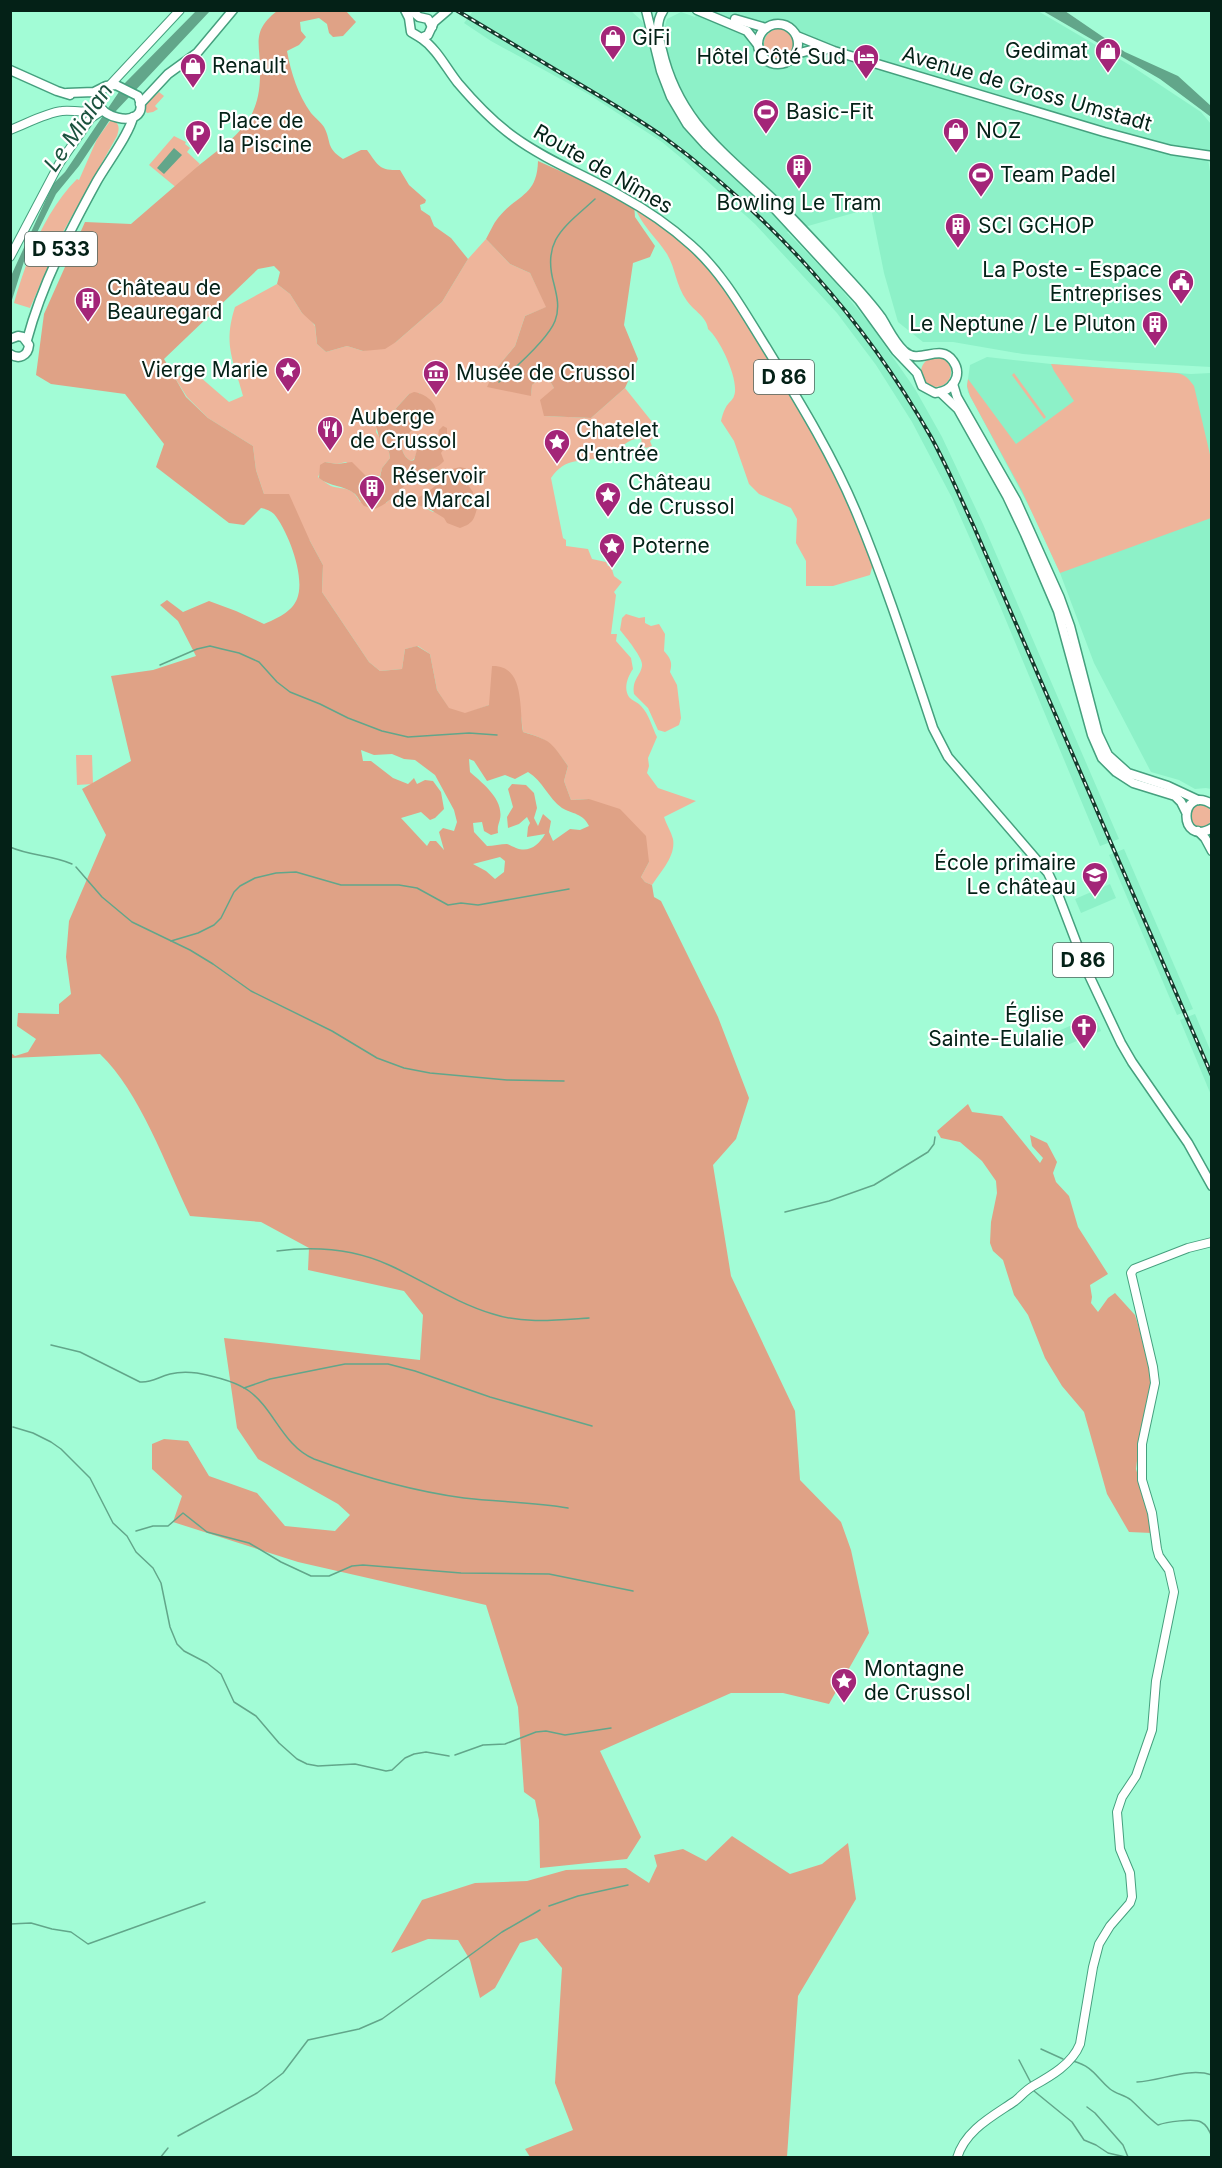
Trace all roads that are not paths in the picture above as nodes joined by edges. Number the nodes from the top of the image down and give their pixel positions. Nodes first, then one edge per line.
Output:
1 (180, 10) edge
2 (233, 10) edge
3 (241, 10) edge
4 (405, 10) edge
5 (411, 10) edge
6 (647, 10) edge
7 (697, 10) edge
8 (709, 10) edge
9 (664, 11) edge
10 (446, 12) edge
11 (423, 17) junction
12 (411, 23) junction
13 (766, 28) junction
14 (431, 30) junction
15 (797, 36) junction
16 (421, 38) junction
17 (758, 45) junction
18 (834, 51) junction
19 (796, 54) junction
20 (446, 66) junction
21 (179, 67) junction
22 (10, 70) edge
23 (118, 75) junction
24 (120, 86) junction
25 (106, 87) junction
26 (156, 87) junction
27 (69, 94) junction
28 (136, 94) junction
29 (141, 104) junction
30 (100, 106) junction
31 (67, 111) junction
32 (133, 117) junction
33 (120, 119) junction
34 (10, 130) edge
35 (122, 139) junction
36 (1212, 156) edge
37 (10, 257) edge
38 (35, 310) junction
39 (14, 338) edge
40 (27, 340) junction
41 (11, 356) edge
42 (925, 356) junction
43 (917, 373) junction
44 (953, 384) junction
45 (940, 392) junction
46 (1198, 800) junction
47 (1212, 804) edge
48 (1186, 812) junction
49 (1212, 828) edge
50 (1197, 831) junction
51 (1212, 851) edge
52 (1212, 1186) edge
53 (1212, 1242) edge
54 (957, 2157) edge

1 - 23 street
2 - 21 main road
3 - 21 main road
4 - 12 main road
5 - 11 main road, Route de Nîmes
6 - 9 main road
6 - 43 main road
7 - 17 main road
8 - 13 main road
9 - 42 main road
10 - 11 main road
10 - 14 main road
11 - 12 main road
11 - 14 main road, Route de Nîmes
12 - 16 main road, Route de Nîmes
13 - 15 main road
13 - 17 main road
14 - 16 main road
14 - 20 main road, Route de Nîmes / D 86
15 - 18 main road, Avenue de Gross Umstadt
15 - 19 main road
16 - 20 main road, Route de Nîmes / D 86
17 - 19 main road
18 - 19 main road, Avenue de Gross Umstadt
18 - 36 main road, Avenue de Gross Umstadt
20 - 52 main road, Route de Nîmes / D 86
21 - 26 main road
22 - 27 main road
23 - 24 street
23 - 25 street
24 - 25 main road
24 - 28 main road
25 - 27 main road
25 - 30 main road
26 - 28 main road
26 - 29 main road
27 - 30 main road
27 - 31 street
28 - 29 main road
29 - 32 main road
30 - 31 street
30 - 33 main road
30 - 37 street
31 - 34 street
32 - 33 main road
32 - 35 main road, D 533
33 - 35 main road
35 - 38 main road, D 533
38 - 39 main road, D 533
38 - 40 main road, D 533
39 - 40 main road
40 - 41 main road
42 - 43 main road
42 - 44 main road
43 - 45 main road
44 - 45 main road
44 - 46 main road
45 - 48 main road
46 - 47 main road
46 - 48 main road
48 - 50 main road
49 - 50 main road
50 - 51 main road
53 - 54 street

